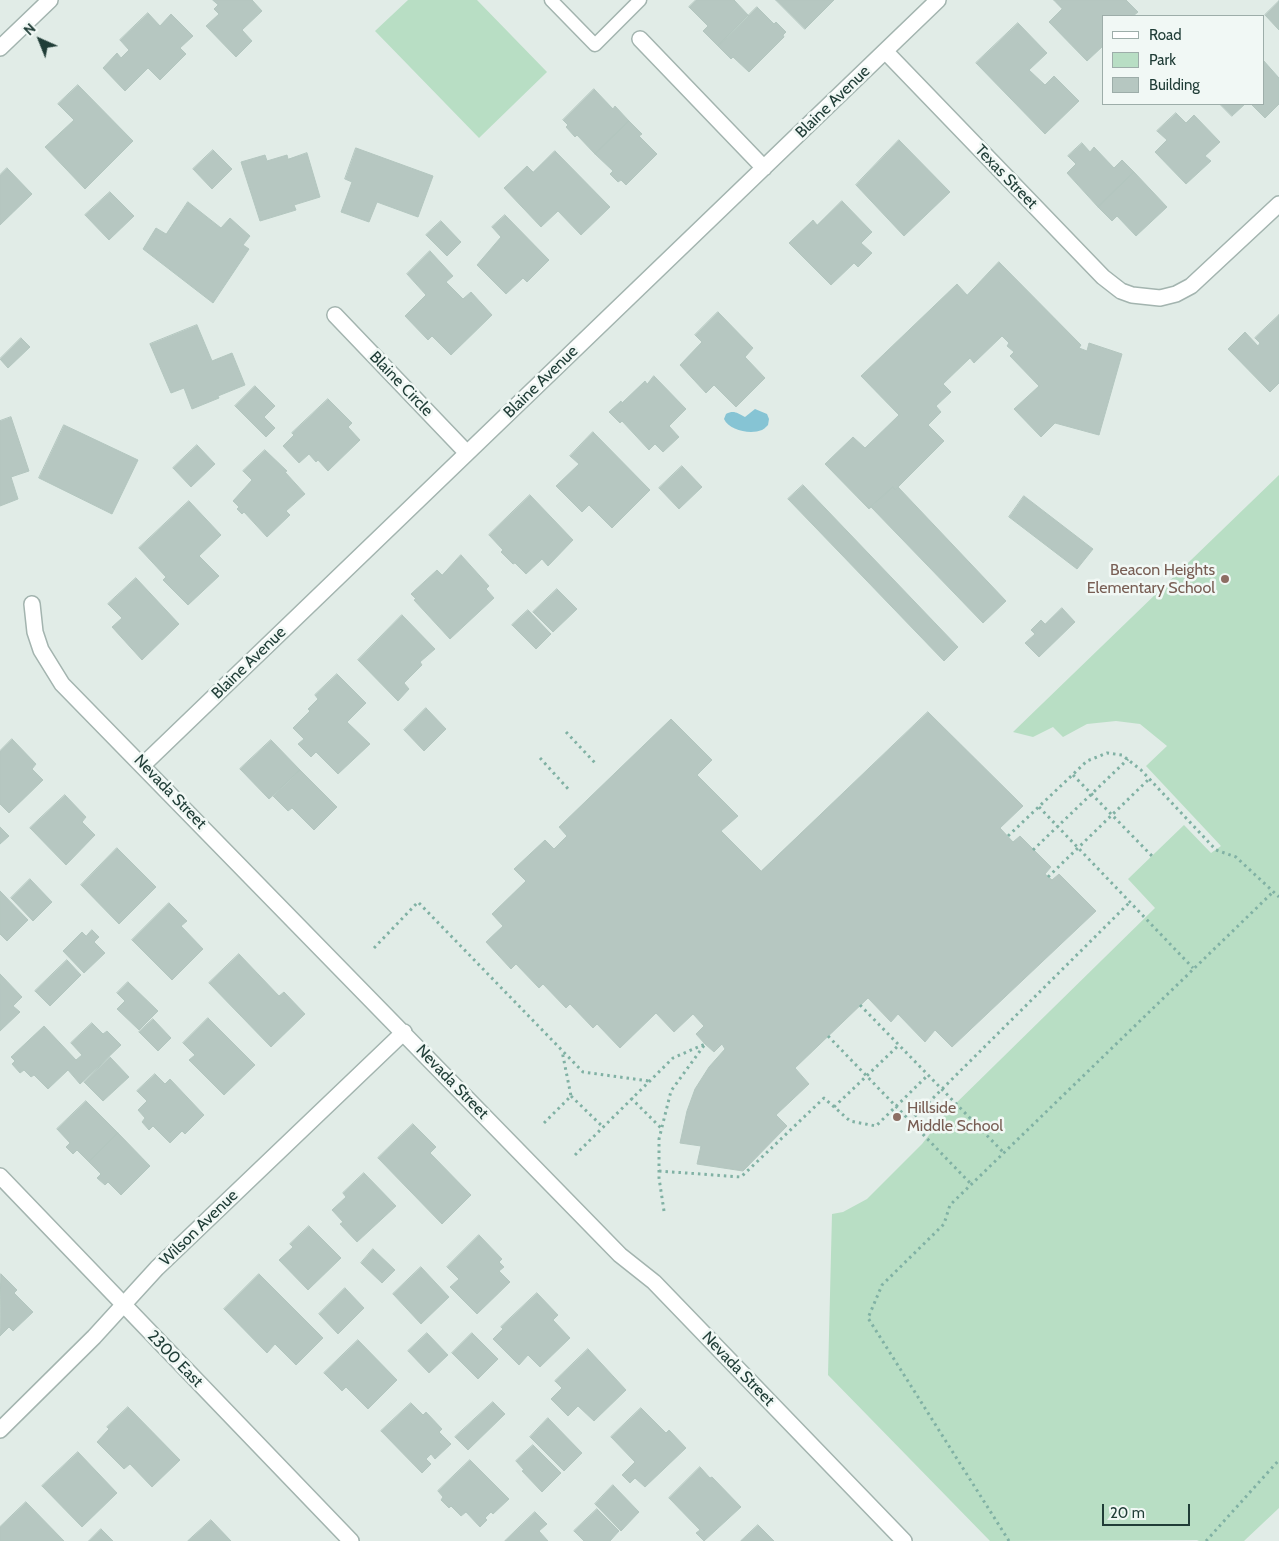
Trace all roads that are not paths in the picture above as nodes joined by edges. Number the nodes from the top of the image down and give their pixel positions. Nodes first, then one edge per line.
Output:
1 (50, 0) edge
2 (551, 0) edge
3 (640, 0) edge
4 (938, 0) edge
5 (640, 39) dead end
6 (0, 48) edge
7 (885, 51) junction
8 (764, 168) junction
9 (1279, 204) edge
10 (335, 315) dead end
11 (467, 453) junction
12 (32, 604) dead end
13 (143, 764) junction
14 (404, 1032) junction
15 (0, 1176) edge
16 (124, 1305) junction
17 (0, 1430) edge
18 (351, 1541) edge
19 (904, 1541) edge

1 - 6 street
2 - 3 lane
4 - 7 street, Blaine Avenue
5 - 8 street
7 - 8 street, Blaine Avenue
7 - 9 street, Texas Street
8 - 11 street, Blaine Avenue
10 - 11 street, Blaine Circle
11 - 13 street, Blaine Avenue
12 - 13 street, Nevada Street
13 - 14 street, Nevada Street
14 - 16 street, Wilson Avenue
14 - 19 street, Nevada Street
15 - 16 street, 2300 East
16 - 17 street, Wilson Avenue
16 - 18 street, 2300 East

